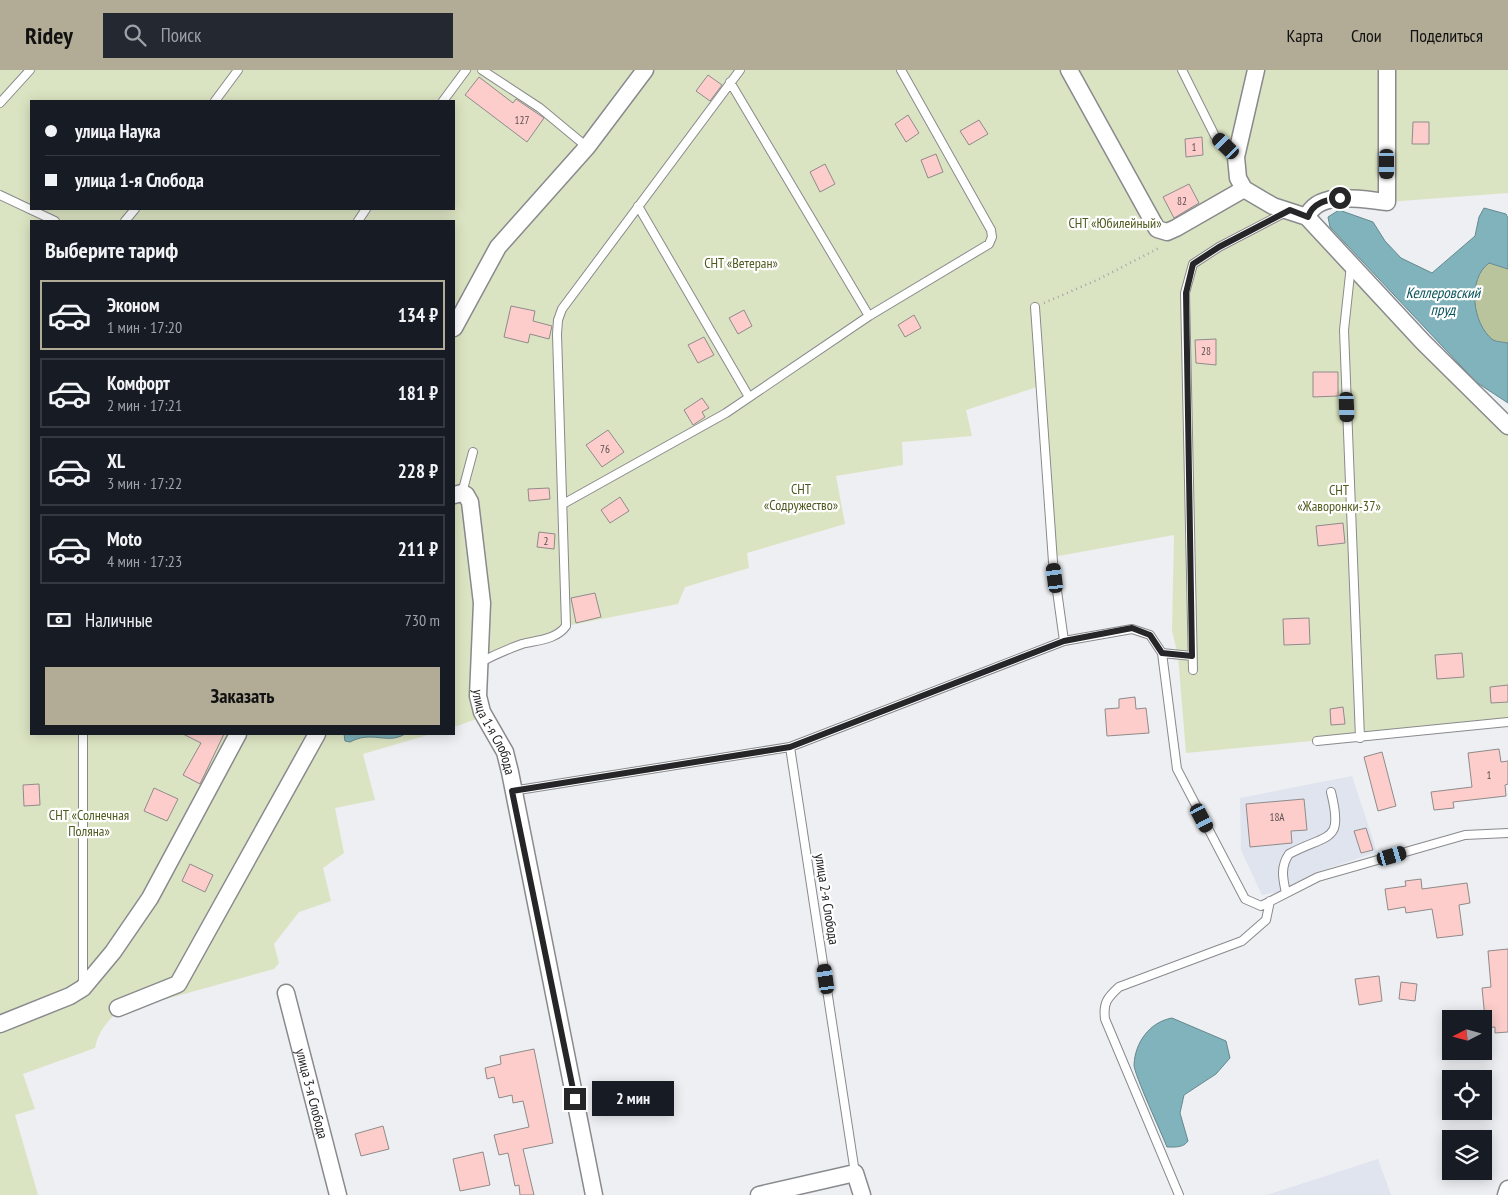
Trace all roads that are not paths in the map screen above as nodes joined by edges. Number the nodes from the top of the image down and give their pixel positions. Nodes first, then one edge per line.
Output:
1 (30, 70) edge
2 (238, 70) edge
3 (466, 70) edge
4 (482, 70) edge
5 (645, 70) edge
6 (740, 70) edge
7 (901, 70) edge
8 (1069, 70) edge
9 (1182, 70) edge
10 (1256, 70) edge
11 (1387, 70) edge
12 (730, 82) junction
13 (216, 100) edge
14 (444, 100) edge
15 (0, 103) edge
16 (587, 147) junction
17 (1236, 157) junction
18 (1244, 189) junction
19 (0, 195) edge
20 (638, 206) junction
21 (30, 209) edge
22 (31, 210) edge
23 (1290, 210) junction
24 (1308, 217) junction
25 (52, 220) edge
26 (1351, 263) junction
27 (1035, 308) road end
28 (869, 316) junction
29 (455, 326) edge
30 (749, 397) junction
31 (1508, 426) edge
32 (473, 452) dead end
33 (462, 497) edge
34 (562, 504) junction
35 (1064, 641) junction
36 (1162, 653) junction
37 (1192, 656) junction
38 (481, 662) junction
39 (1193, 670) dead end
40 (1508, 722) edge
41 (83, 735) edge
42 (237, 735) edge
43 (316, 735) edge
44 (1360, 738) junction
45 (1317, 741) dead end
46 (790, 747) junction
47 (512, 791) junction
48 (1331, 792) dead end
49 (1508, 833) edge
50 (1286, 893) junction
51 (1270, 901) junction
52 (83, 988) junction
53 (286, 993) dead end
54 (118, 1008) dead end
55 (0, 1024) edge
56 (855, 1173) junction
57 (1508, 1189) edge
58 (338, 1195) edge
59 (594, 1195) edge
60 (759, 1195) edge
61 (862, 1195) edge
62 (1179, 1195) edge
63 (1506, 1195) edge

1 - 15 lane
2 - 13 lane
3 - 14 lane
4 - 16 lane
5 - 16 street
6 - 12 lane
7 - 28 lane
8 - 18 street
9 - 17 lane
10 - 17 street
11 - 24 street
12 - 20 lane
12 - 28 lane
16 - 29 street
17 - 18 street
18 - 23 street
19 - 21 lane
20 - 30 lane
20 - 34 lane
22 - 25 lane
23 - 24 street
23 - 37 lane
24 - 26 street
26 - 31 street
26 - 44 lane
27 - 35 lane
28 - 30 lane
30 - 34 lane
32 - 33 lane
33 - 38 street, улица 1-я Слобода
34 - 38 lane
35 - 36 lane
35 - 46 lane
36 - 37 lane
36 - 51 lane
37 - 39 lane
38 - 47 street, улица 1-я Слобода
40 - 44 lane
41 - 52 lane
42 - 52 street
43 - 54 street
44 - 45 lane
46 - 47 lane
46 - 56 lane, улица 2-я Слобода
47 - 59 street, улица 1-я Слобода
48 - 50 lane
49 - 50 lane
50 - 51 lane
51 - 62 lane
52 - 55 street
53 - 58 street, улица 3-я Слобода
56 - 60 street
56 - 61 street
57 - 63 street

